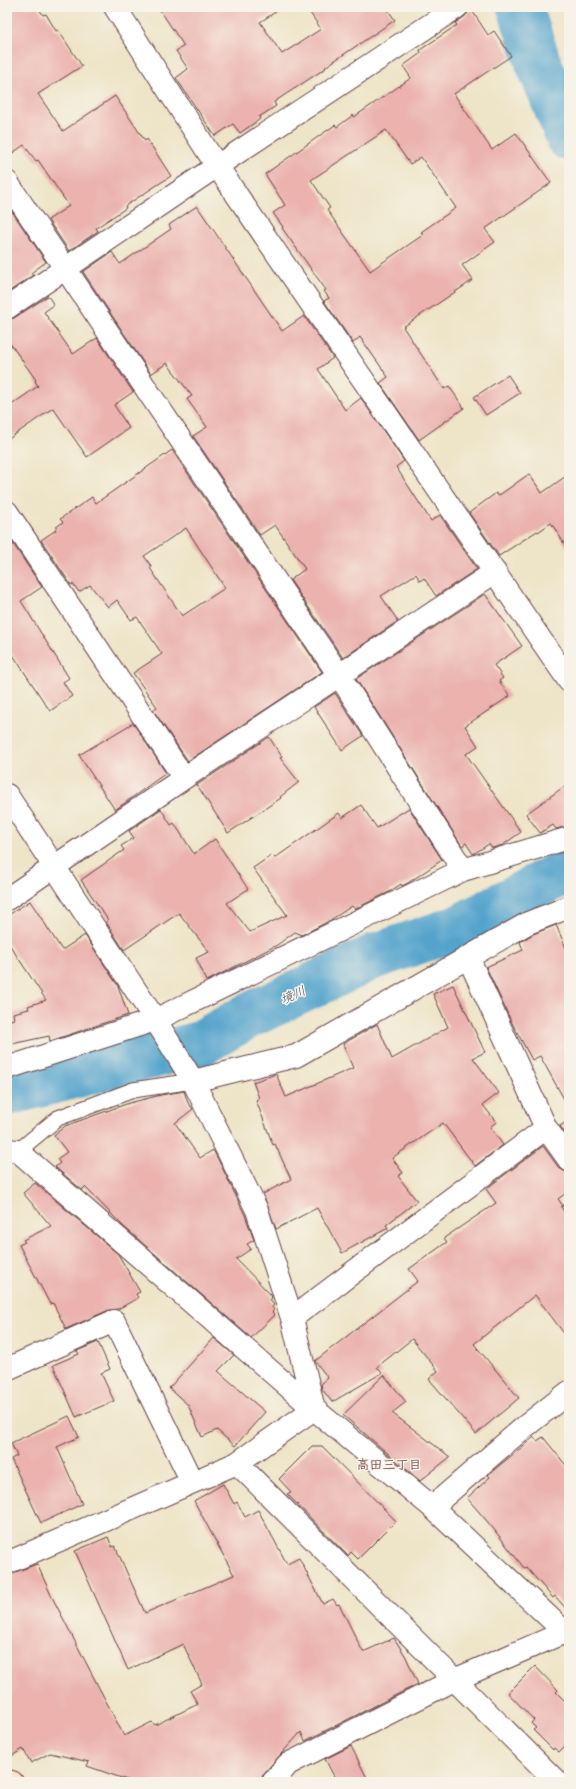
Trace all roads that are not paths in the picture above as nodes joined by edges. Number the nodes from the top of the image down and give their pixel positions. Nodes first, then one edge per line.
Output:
1 (115, 7) edge
2 (457, 7) edge
3 (217, 166) junction
4 (7, 182) edge
5 (66, 268) junction
6 (7, 308) edge
7 (7, 512) edge
8 (495, 572) junction
9 (339, 675) junction
10 (569, 681) edge
11 (184, 778) junction
12 (7, 795) edge
13 (569, 838) edge
14 (55, 867) junction
15 (463, 870) junction
16 (7, 899) edge
17 (569, 907) edge
18 (468, 958) junction
19 (156, 1020) junction
20 (7, 1068) edge
21 (193, 1081) junction
22 (546, 1128) junction
23 (12, 1151) edge
24 (569, 1160) edge
25 (292, 1318) junction
26 (7, 1369) edge
27 (569, 1392) edge
28 (314, 1409) junction
29 (237, 1464) junction
30 (192, 1482) junction
31 (432, 1507) junction
32 (7, 1563) edge
33 (567, 1634) edge
34 (454, 1680) junction
35 (7, 1781) edge
36 (12, 1782) edge
37 (273, 1782) edge
38 (557, 1782) edge

1 - 3 street
2 - 3 street
3 - 5 street
3 - 8 street
4 - 5 street
5 - 6 street
5 - 9 street
7 - 11 street
8 - 9 street
8 - 10 street
9 - 11 street
9 - 15 street
11 - 14 street
12 - 14 street
13 - 15 street
14 - 16 street
14 - 19 street
15 - 19 street
17 - 18 street
18 - 21 street
18 - 22 street
19 - 20 street
19 - 21 street
21 - 23 lane
21 - 25 street
22 - 24 street
22 - 25 street
23 - 28 street
25 - 28 street
26 - 30 street
27 - 31 street
28 - 29 street
28 - 31 street
29 - 30 street
29 - 34 street
30 - 32 street
31 - 33 street
33 - 34 street
34 - 37 street
34 - 38 street
35 - 36 main road

